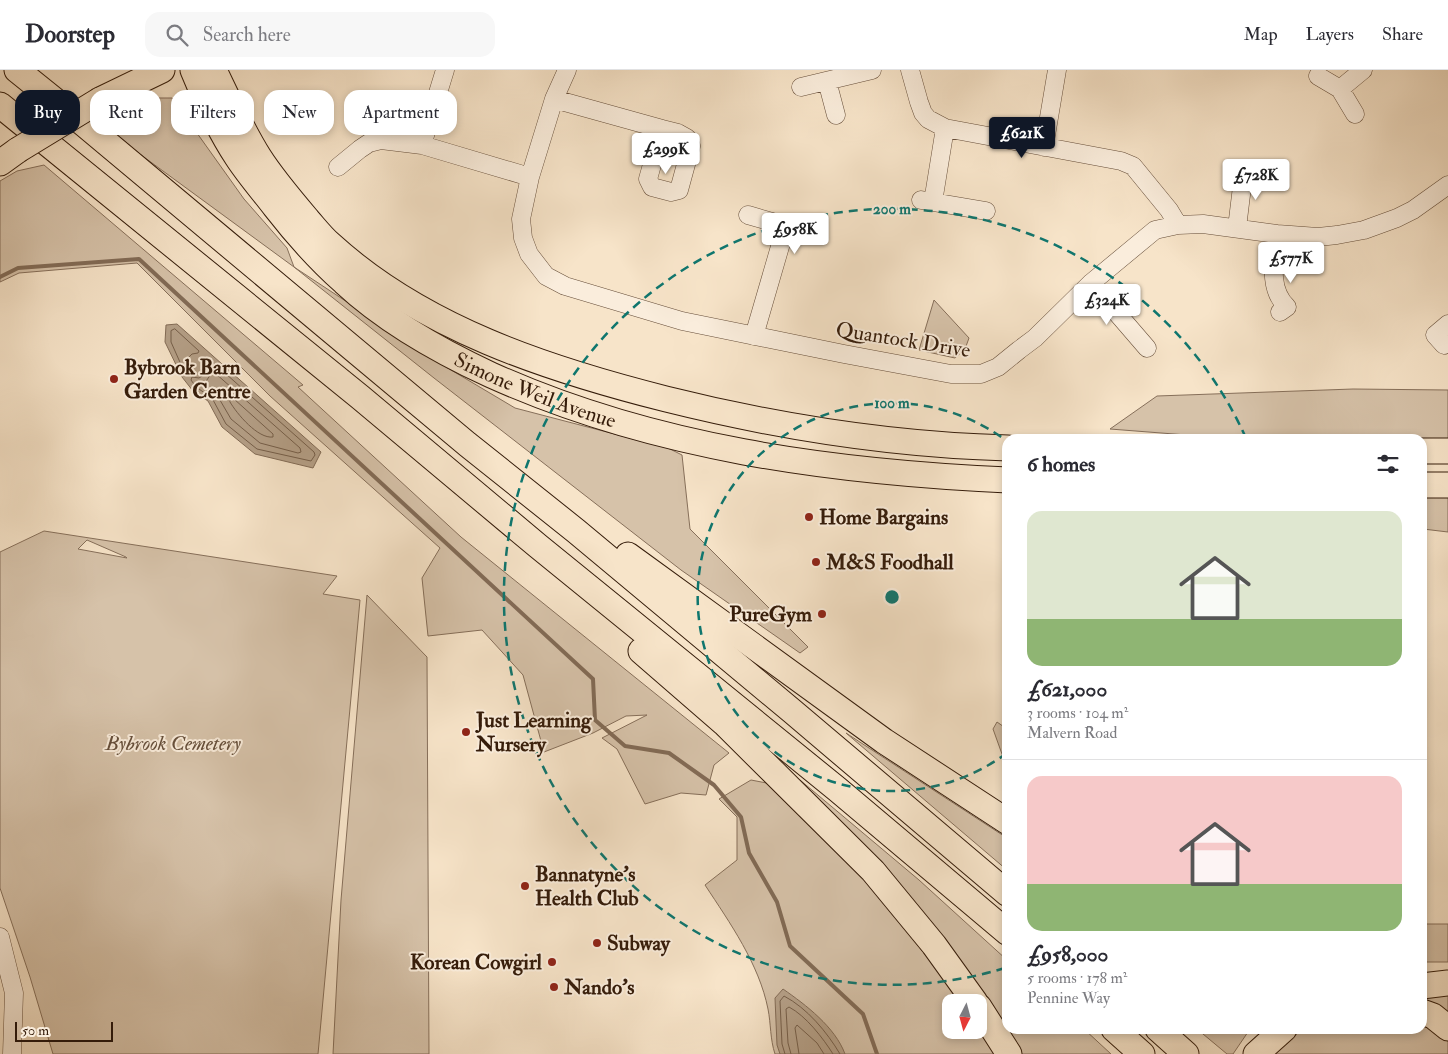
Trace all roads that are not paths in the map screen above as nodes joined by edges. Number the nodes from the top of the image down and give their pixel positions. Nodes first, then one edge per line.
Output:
1 (17, 70) edge
2 (214, 70) edge
3 (445, 70) edge
4 (567, 70) edge
5 (872, 70) edge
6 (910, 70) edge
7 (1057, 70) edge
8 (1363, 70) edge
9 (157, 73) edge
10 (1318, 76) dead end
11 (197, 81) edge
12 (827, 81) junction
13 (801, 87) dead end
14 (1340, 89) junction
15 (554, 99) junction
16 (0, 105) edge
17 (1355, 114) dead end
18 (836, 115) dead end
19 (946, 128) junction
20 (662, 129) dead end
21 (422, 146) junction
22 (1044, 147) junction
23 (9, 156) edge
24 (338, 167) dead end
25 (1244, 170) dead end
26 (530, 177) junction
27 (1448, 185) edge
28 (986, 211) dead end
29 (748, 215) dead end
30 (1178, 225) junction
31 (1237, 228) junction
32 (1277, 234) junction
33 (1091, 283) junction
34 (1288, 306) dead end
35 (1448, 324) edge
36 (754, 336) junction
37 (1444, 345) dead end
38 (1147, 348) dead end
39 (1002, 448) edge
40 (1427, 451) edge
41 (1448, 451) edge
42 (1002, 480) edge
43 (1427, 485) edge
44 (1448, 485) edge
45 (576, 531) junction
46 (538, 546) junction
47 (1002, 818) edge
48 (1002, 889) edge
49 (1002, 928) edge
50 (0, 937) edge
51 (1448, 983) edge
52 (1427, 985) edge
53 (969, 994) edge
54 (7, 995) edge
55 (1427, 1014) edge
56 (988, 1021) edge
57 (1448, 1028) edge
58 (1120, 1034) edge
59 (1164, 1034) edge
60 (1278, 1034) edge
61 (12, 1054) edge
62 (1009, 1054) edge
63 (1142, 1054) edge
64 (1186, 1054) edge
65 (1256, 1054) edge

1 - 45 highway
2 - 39 highway, Simone Weil Avenue
3 - 21 street
4 - 15 street, Quantock Drive
5 - 12 street
6 - 19 street
7 - 22 street
8 - 14 street
9 - 11 highway
9 - 23 highway, bridge
10 - 14 street
11 - 42 highway, Simone Weil Avenue
12 - 13 street
12 - 18 street
14 - 17 street
15 - 20 street
15 - 26 street, Quantock Drive
16 - 46 highway
19 - 22 street
19 - 28 street
21 - 24 street
21 - 26 street
22 - 30 street
25 - 31 street
26 - 36 street, Quantock Drive
27 - 32 street, Quantock Drive
29 - 36 street
30 - 31 street, Quantock Drive
30 - 33 street, Quantock Drive
31 - 32 street, Quantock Drive
32 - 34 street
33 - 36 street, Quantock Drive
33 - 38 street
35 - 37 street
40 - 41 highway
43 - 44 highway
45 - 47 highway
45 - 48 highway
46 - 49 highway
46 - 53 highway
50 - 54 street
51 - 52 highway
54 - 61 street
55 - 57 highway
56 - 62 highway
58 - 63 highway
59 - 64 highway
60 - 65 highway

